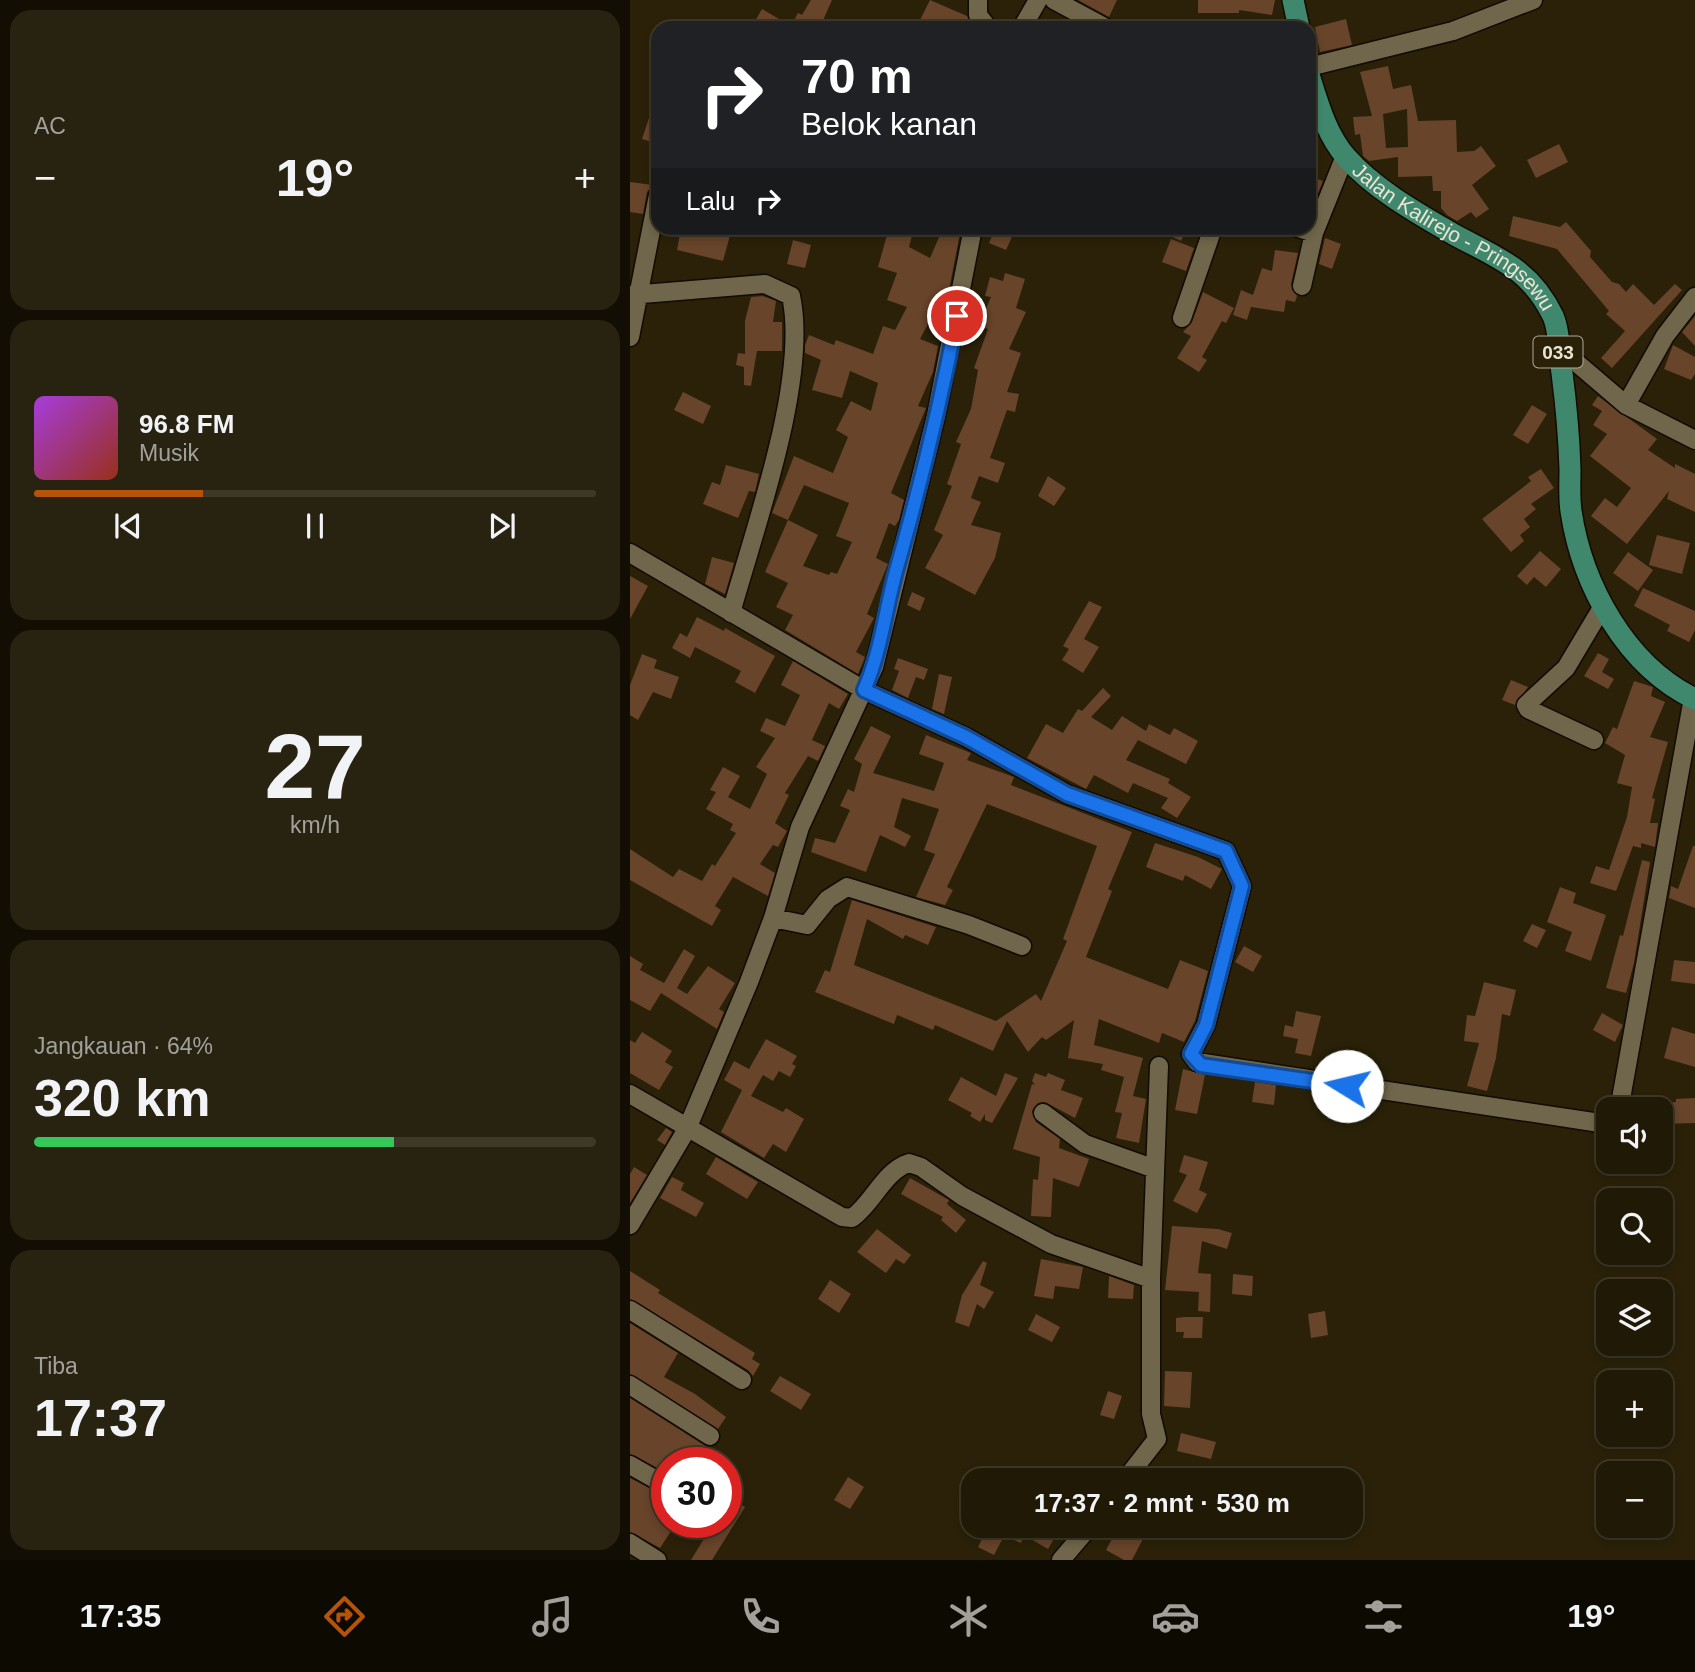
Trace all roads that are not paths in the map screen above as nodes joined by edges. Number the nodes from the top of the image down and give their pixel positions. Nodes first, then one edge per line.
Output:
1 (978, 0) edge
2 (1038, 0) edge
3 (1054, 0) edge
4 (1293, 0) edge
5 (1533, 0) edge
6 (983, 21) edge
7 (1026, 21) edge
8 (1093, 21) edge
9 (1298, 21) edge
10 (1316, 65) edge
11 (1316, 96) edge
12 (1345, 156) junction
13 (1316, 211) edge
14 (651, 224) edge
15 (971, 235) edge
16 (1211, 235) edge
17 (1306, 235) edge
18 (1302, 286) dead end
19 (634, 294) edge
20 (1695, 297) edge
21 (1182, 318) dead end
22 (630, 337) edge
23 (1557, 346) junction
24 (1626, 405) junction
25 (1695, 440) edge
26 (630, 553) edge
27 (1602, 606) junction
28 (731, 613) junction
29 (864, 690) junction
30 (1694, 699) edge
31 (1594, 740) dead end
32 (773, 918) junction
33 (1021, 946) dead end
34 (1159, 1066) dead end
35 (630, 1094) edge
36 (1621, 1097) edge
37 (1042, 1113) dead end
38 (1596, 1122) edge
39 (687, 1129) junction
40 (1155, 1169) junction
41 (630, 1225) edge
42 (1151, 1279) junction
43 (630, 1310) edge
44 (742, 1380) dead end
45 (630, 1385) edge
46 (710, 1436) dead end
47 (630, 1465) edge
48 (1134, 1468) edge
49 (651, 1477) edge
50 (1080, 1538) edge
51 (630, 1543) edge
52 (657, 1560) edge
53 (1061, 1560) edge

1 - 6 street
2 - 7 street
3 - 8 street
4 - 9 main road
5 - 10 street
11 - 12 main road, Jalan Kalirejo - Pringsewu / 033
12 - 13 street
12 - 23 main road, Jalan Kalirejo - Pringsewu / 033
14 - 19 street
15 - 29 street
16 - 21 street
17 - 18 street
19 - 22 street
19 - 28 street
20 - 24 street
23 - 24 street
23 - 27 main road, Jalan Kalirejo - Pringsewu / 033
24 - 25 street
26 - 28 street
27 - 30 main road, Jalan Kalirejo - Pringsewu / 033
27 - 31 street
28 - 29 street
29 - 32 street
29 - 38 street
30 - 36 street
32 - 33 street
32 - 39 street
34 - 40 street
35 - 39 street
37 - 40 street
39 - 41 street
39 - 42 street
40 - 42 street
42 - 48 street
43 - 44 street
45 - 46 street
47 - 49 street
50 - 53 street
51 - 52 street

